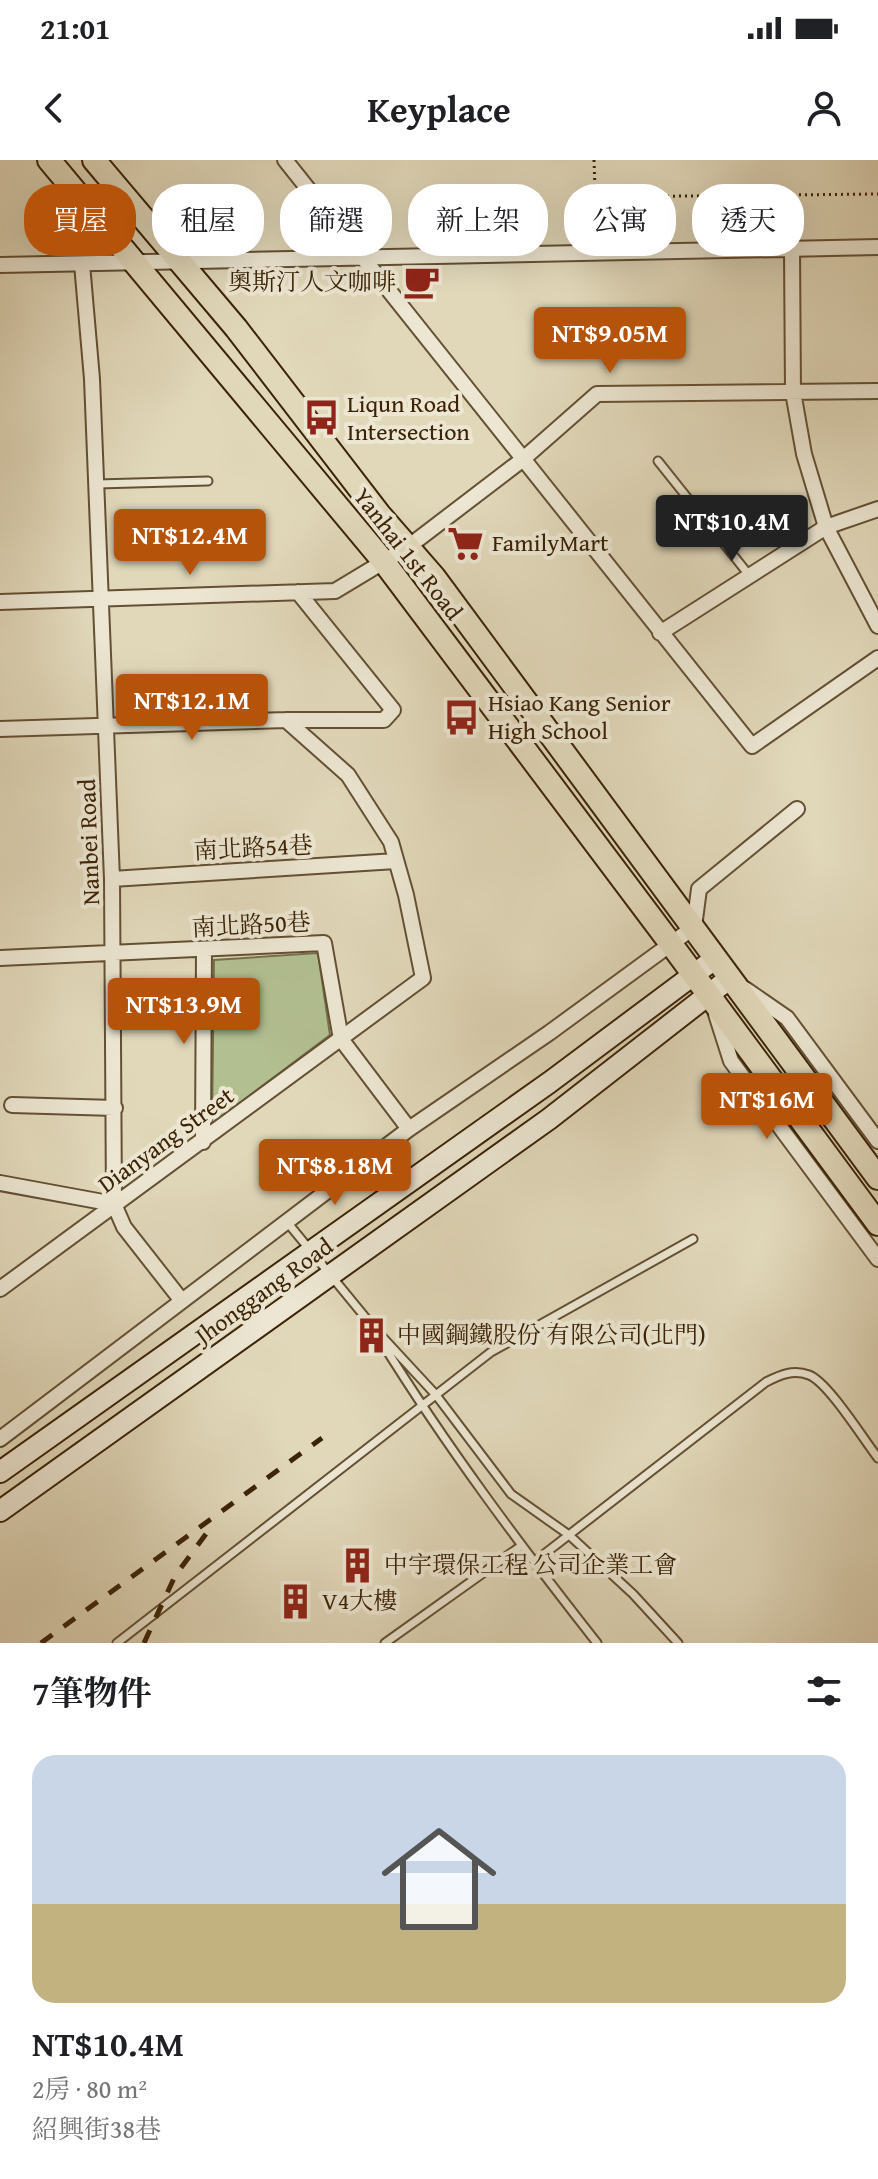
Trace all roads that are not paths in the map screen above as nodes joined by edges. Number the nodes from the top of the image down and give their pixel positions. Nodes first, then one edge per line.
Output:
1 (49, 160) edge
2 (94, 160) edge
3 (285, 160) edge
4 (878, 247) edge
5 (804, 249) edge
6 (692, 251) edge
7 (792, 256) edge
8 (361, 258) junction
9 (179, 262) junction
10 (135, 263) junction
11 (82, 264) junction
12 (0, 265) edge
13 (878, 391) edge
14 (793, 392) junction
15 (522, 460) junction
16 (658, 461) dead end
17 (208, 481) dead end
18 (97, 484) junction
19 (878, 509) edge
20 (826, 527) junction
21 (408, 547) junction
22 (384, 562) junction
23 (749, 575) junction
24 (298, 592) junction
25 (102, 599) junction
26 (0, 602) edge
27 (878, 626) edge
28 (660, 633) junction
29 (878, 658) edge
30 (286, 720) junction
31 (107, 726) junction
32 (0, 729) edge
33 (797, 809) dead end
34 (396, 861) junction
35 (112, 879) junction
36 (694, 927) junction
37 (671, 944) junction
38 (204, 949) junction
39 (114, 955) junction
40 (0, 958) edge
41 (716, 958) junction
42 (693, 974) junction
43 (730, 978) junction
44 (709, 995) junction
45 (341, 1039) junction
46 (12, 1105) dead end
47 (115, 1108) junction
48 (409, 1129) junction
49 (878, 1141) edge
50 (203, 1142) junction
51 (878, 1178) edge
52 (0, 1183) edge
53 (114, 1204) junction
54 (287, 1222) junction
55 (878, 1224) edge
56 (693, 1239) dead end
57 (311, 1251) junction
58 (878, 1259) edge
59 (331, 1275) junction
60 (0, 1289) edge
61 (182, 1301) junction
62 (374, 1328) junction
63 (436, 1395) junction
64 (422, 1407) junction
65 (0, 1439) edge
66 (878, 1458) edge
67 (0, 1472) edge
68 (0, 1511) edge
69 (569, 1535) junction
70 (521, 1546) junction
71 (534, 1562) junction
72 (117, 1643) edge
73 (385, 1643) edge
74 (597, 1643) edge
75 (678, 1643) edge

1 - 10 main road, Yanhai 1st Road
2 - 9 main road, Yanhai 1st Road
3 - 8 street
4 - 5 street
6 - 8 street
7 - 14 street
8 - 9 street
8 - 15 street
9 - 10 street
9 - 21 main road, Yanhai 1st Road
10 - 11 street
10 - 22 main road, Yanhai 1st Road
11 - 12 street
11 - 18 street, Nanbei Road
13 - 14 street
14 - 15 street
14 - 20 street
15 - 21 street
15 - 28 street
16 - 23 lane
17 - 18 lane
18 - 25 street, Nanbei Road
19 - 20 street
20 - 23 street
20 - 27 street
21 - 22 street
21 - 36 main road, Yanhai 1st Road
22 - 24 street
22 - 37 main road, Yanhai 1st Road
23 - 28 street
24 - 25 street
24 - 30 street
25 - 26 street
25 - 31 street, Nanbei Road
28 - 29 street
30 - 31 street
30 - 34 street, Dianyang Street
31 - 32 street
31 - 35 street, Nanbei Road
33 - 36 street
34 - 35 street, 南北路54巷
34 - 45 street, Dianyang Street
35 - 39 street, Nanbei Road
36 - 37 street, Jhonggang Road
36 - 41 main road, Yanhai 1st Road
37 - 42 main road, Yanhai 1st Road
37 - 48 street, Jhonggang Road
38 - 39 street, 南北路50巷
38 - 45 street, 南北路50巷
38 - 50 street
39 - 40 street, 南北路50巷
39 - 47 street, Nanbei Road
41 - 42 street, Jhonggang Road
41 - 43 main road, Yanhai 1st Road
42 - 44 main road, Yanhai 1st Road
42 - 57 street, Jhonggang Road
43 - 44 street, Jhonggang Road
43 - 49 street
43 - 51 main road, Yanhai 1st Road
44 - 55 main road, Yanhai 1st Road
44 - 58 street
44 - 59 street, Jhonggang Road
45 - 48 street, 南北路50巷
45 - 50 street, Dianyang Street
46 - 47 street
47 - 53 street, Nanbei Road
48 - 54 street, Jhonggang Road
50 - 53 street, Dianyang Street
52 - 53 street
53 - 60 street, Dianyang Street
53 - 61 street, Nanbei Road
54 - 57 lane
54 - 61 street, Jhonggang Road
56 - 63 lane
57 - 59 lane
57 - 67 street, Jhonggang Road
59 - 62 lane
59 - 68 street, Jhonggang Road
61 - 65 street, Jhonggang Road
62 - 63 lane
62 - 64 lane
63 - 64 lane
63 - 69 lane
64 - 70 lane
64 - 72 lane
66 - 69 lane
69 - 71 lane
69 - 75 lane
70 - 71 lane
70 - 73 lane
71 - 74 lane

